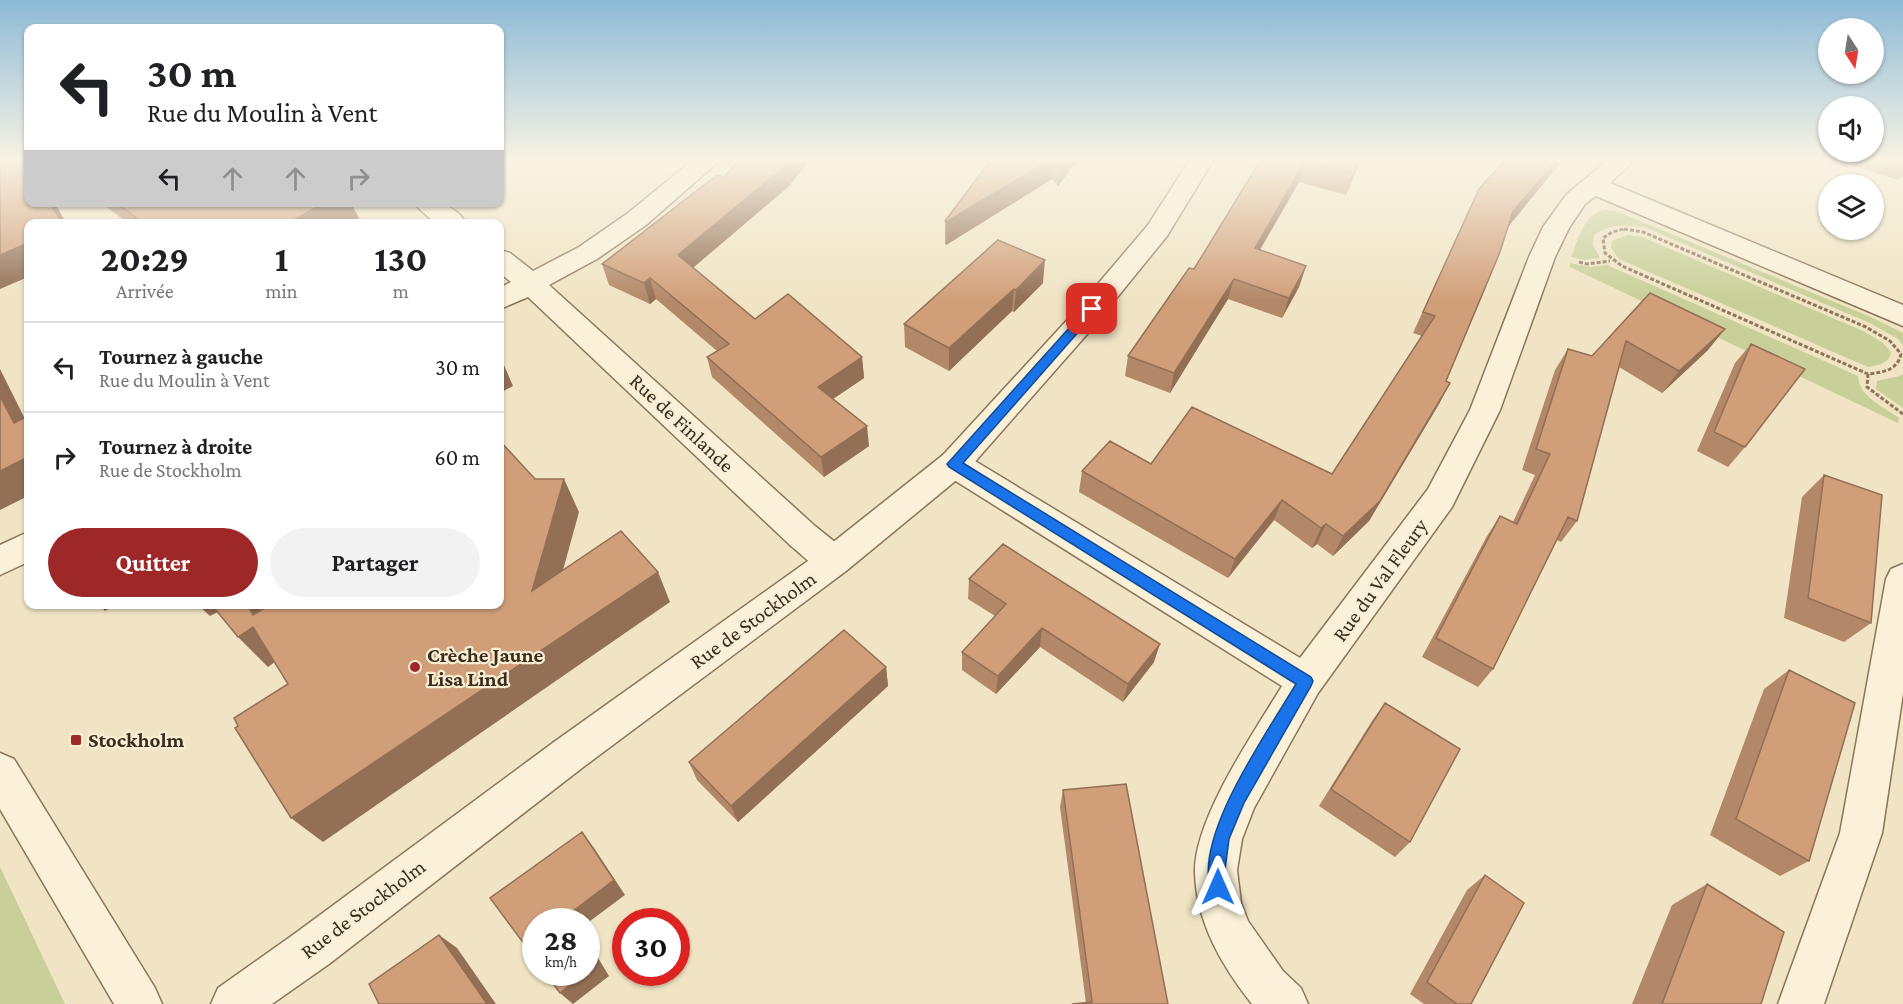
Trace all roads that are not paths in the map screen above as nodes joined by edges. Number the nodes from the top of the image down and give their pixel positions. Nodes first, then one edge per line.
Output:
1 (432, 208) edge
2 (650, 208) edge
3 (1172, 208) edge
4 (1570, 208) edge
5 (1646, 208) edge
6 (447, 219) edge
7 (504, 262) edge
8 (531, 284) junction
9 (504, 298) edge
10 (1903, 316) edge
11 (954, 464) junction
12 (24, 548) edge
13 (0, 561) edge
14 (834, 561) junction
15 (1903, 579) edge
16 (1305, 681) junction
17 (0, 772) edge
18 (139, 1004) edge
19 (234, 1004) edge
20 (1285, 1004) edge
21 (1801, 1004) edge

1 - 6 street
2 - 8 street
3 - 11 street, Rue de Stockholm
4 - 16 street, Rue du Val Fleury
5 - 10 street
7 - 8 street, Rue de Finlande
8 - 9 street
8 - 14 street, Rue de Finlande
11 - 14 street, Rue de Stockholm
11 - 16 street
12 - 13 street
14 - 19 street, Rue de Stockholm
15 - 21 street
16 - 20 street, Rue du Val Fleury
17 - 18 street

